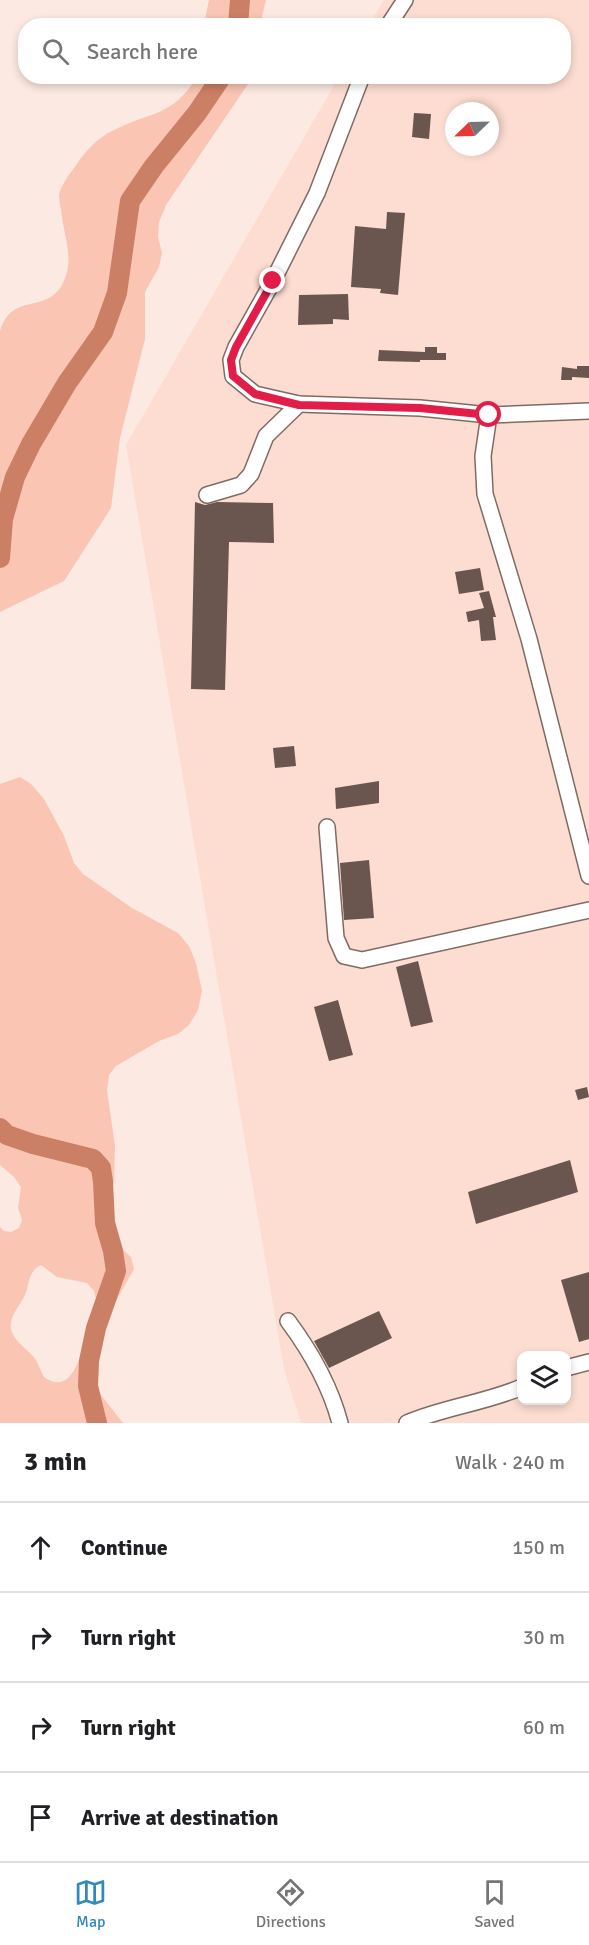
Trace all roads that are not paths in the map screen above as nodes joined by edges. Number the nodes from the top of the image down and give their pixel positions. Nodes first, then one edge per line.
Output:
1 (405, 0) edge
2 (393, 18) edge
3 (359, 84) edge
4 (299, 405) junction
5 (589, 411) edge
6 (489, 415) junction
7 (207, 495) dead end
8 (327, 827) dead end
9 (589, 876) edge
10 (589, 910) edge
11 (288, 1321) dead end
12 (589, 1362) edge
13 (571, 1367) edge
14 (517, 1389) edge
15 (340, 1423) edge
16 (407, 1423) edge

1 - 2 lane
3 - 4 lane
4 - 6 lane
4 - 7 lane
5 - 6 lane
6 - 9 lane
8 - 10 lane
11 - 15 lane
12 - 13 lane
14 - 16 lane

